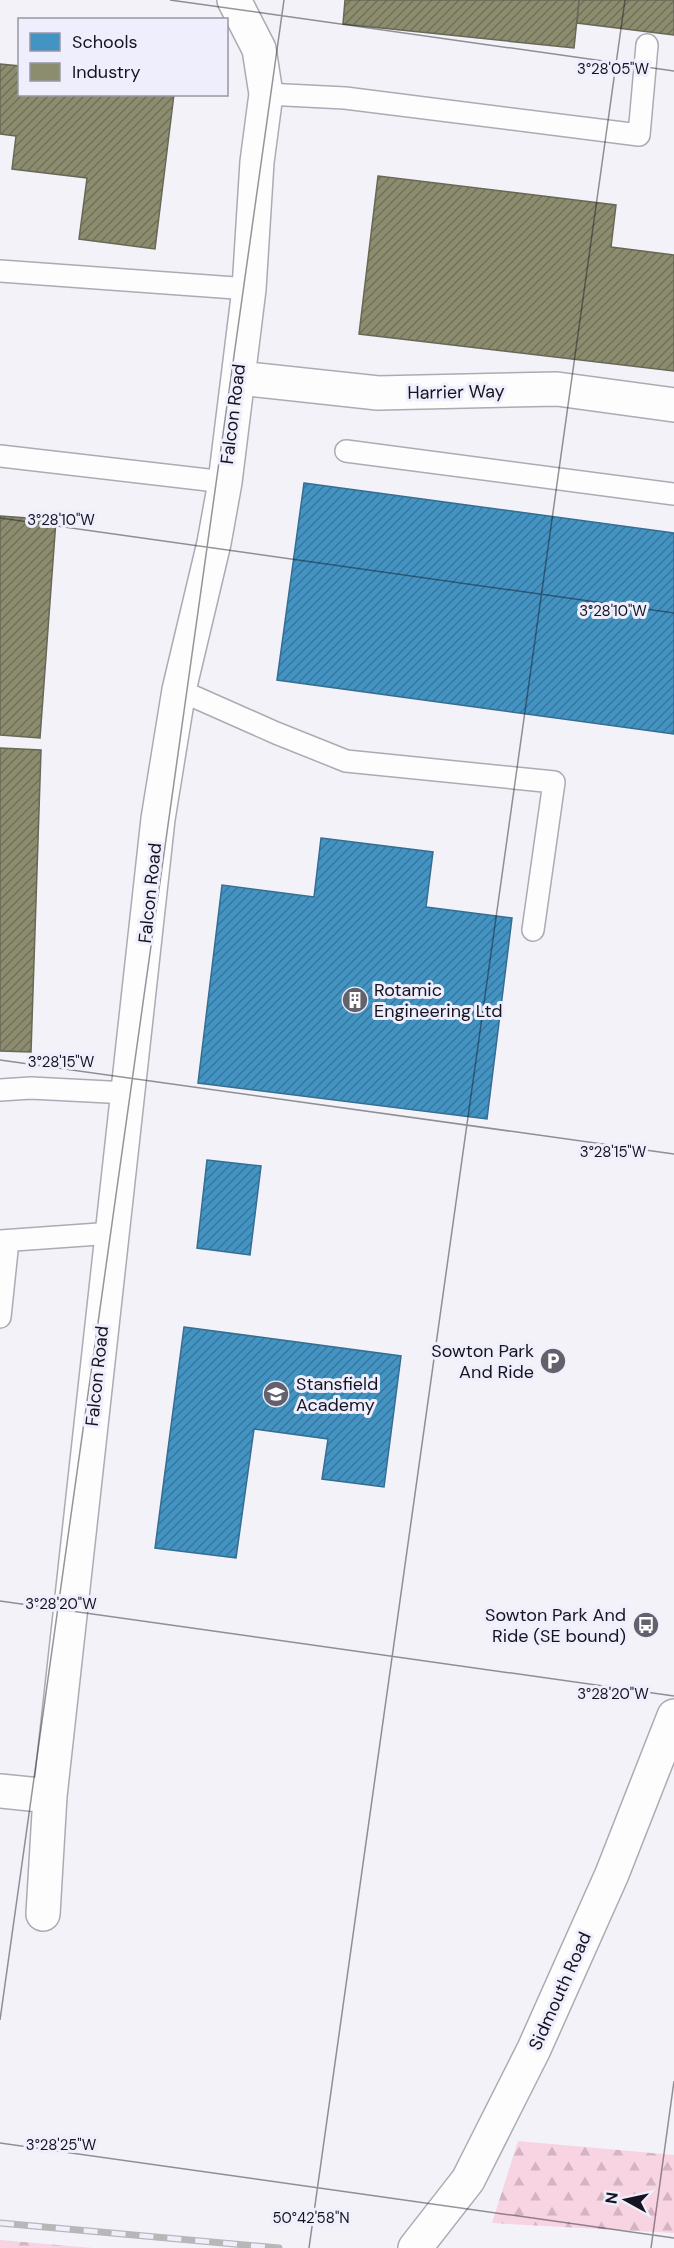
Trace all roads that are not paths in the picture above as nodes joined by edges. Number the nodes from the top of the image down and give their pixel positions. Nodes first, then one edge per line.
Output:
1 (234, 0) edge
2 (646, 45) dead end
3 (266, 94) junction
4 (0, 271) edge
5 (249, 289) junction
6 (238, 378) junction
7 (674, 405) edge
8 (346, 451) dead end
9 (0, 456) edge
10 (225, 482) junction
11 (674, 494) edge
12 (179, 690) junction
13 (533, 930) dead end
14 (0, 1090) edge
15 (128, 1093) junction
16 (113, 1233) junction
17 (4, 1241) edge
18 (0, 1317) edge
19 (674, 1716) edge
20 (0, 1791) edge
21 (50, 1796) junction
22 (44, 1914) dead end
23 (414, 2248) edge

1 - 3 street, Falcon Road
2 - 3 lane
3 - 5 street, Falcon Road
4 - 5 lane
5 - 6 street, Falcon Road
6 - 7 street, Harrier Way
6 - 10 street, Falcon Road
8 - 11 lane
9 - 10 lane
10 - 12 street, Falcon Road
12 - 13 lane
12 - 15 street, Falcon Road
14 - 15 lane
15 - 16 street, Falcon Road
16 - 17 lane
16 - 21 street, Falcon Road
17 - 18 lane
19 - 23 street, Sidmouth Road
20 - 21 street
21 - 22 street, Falcon Road

